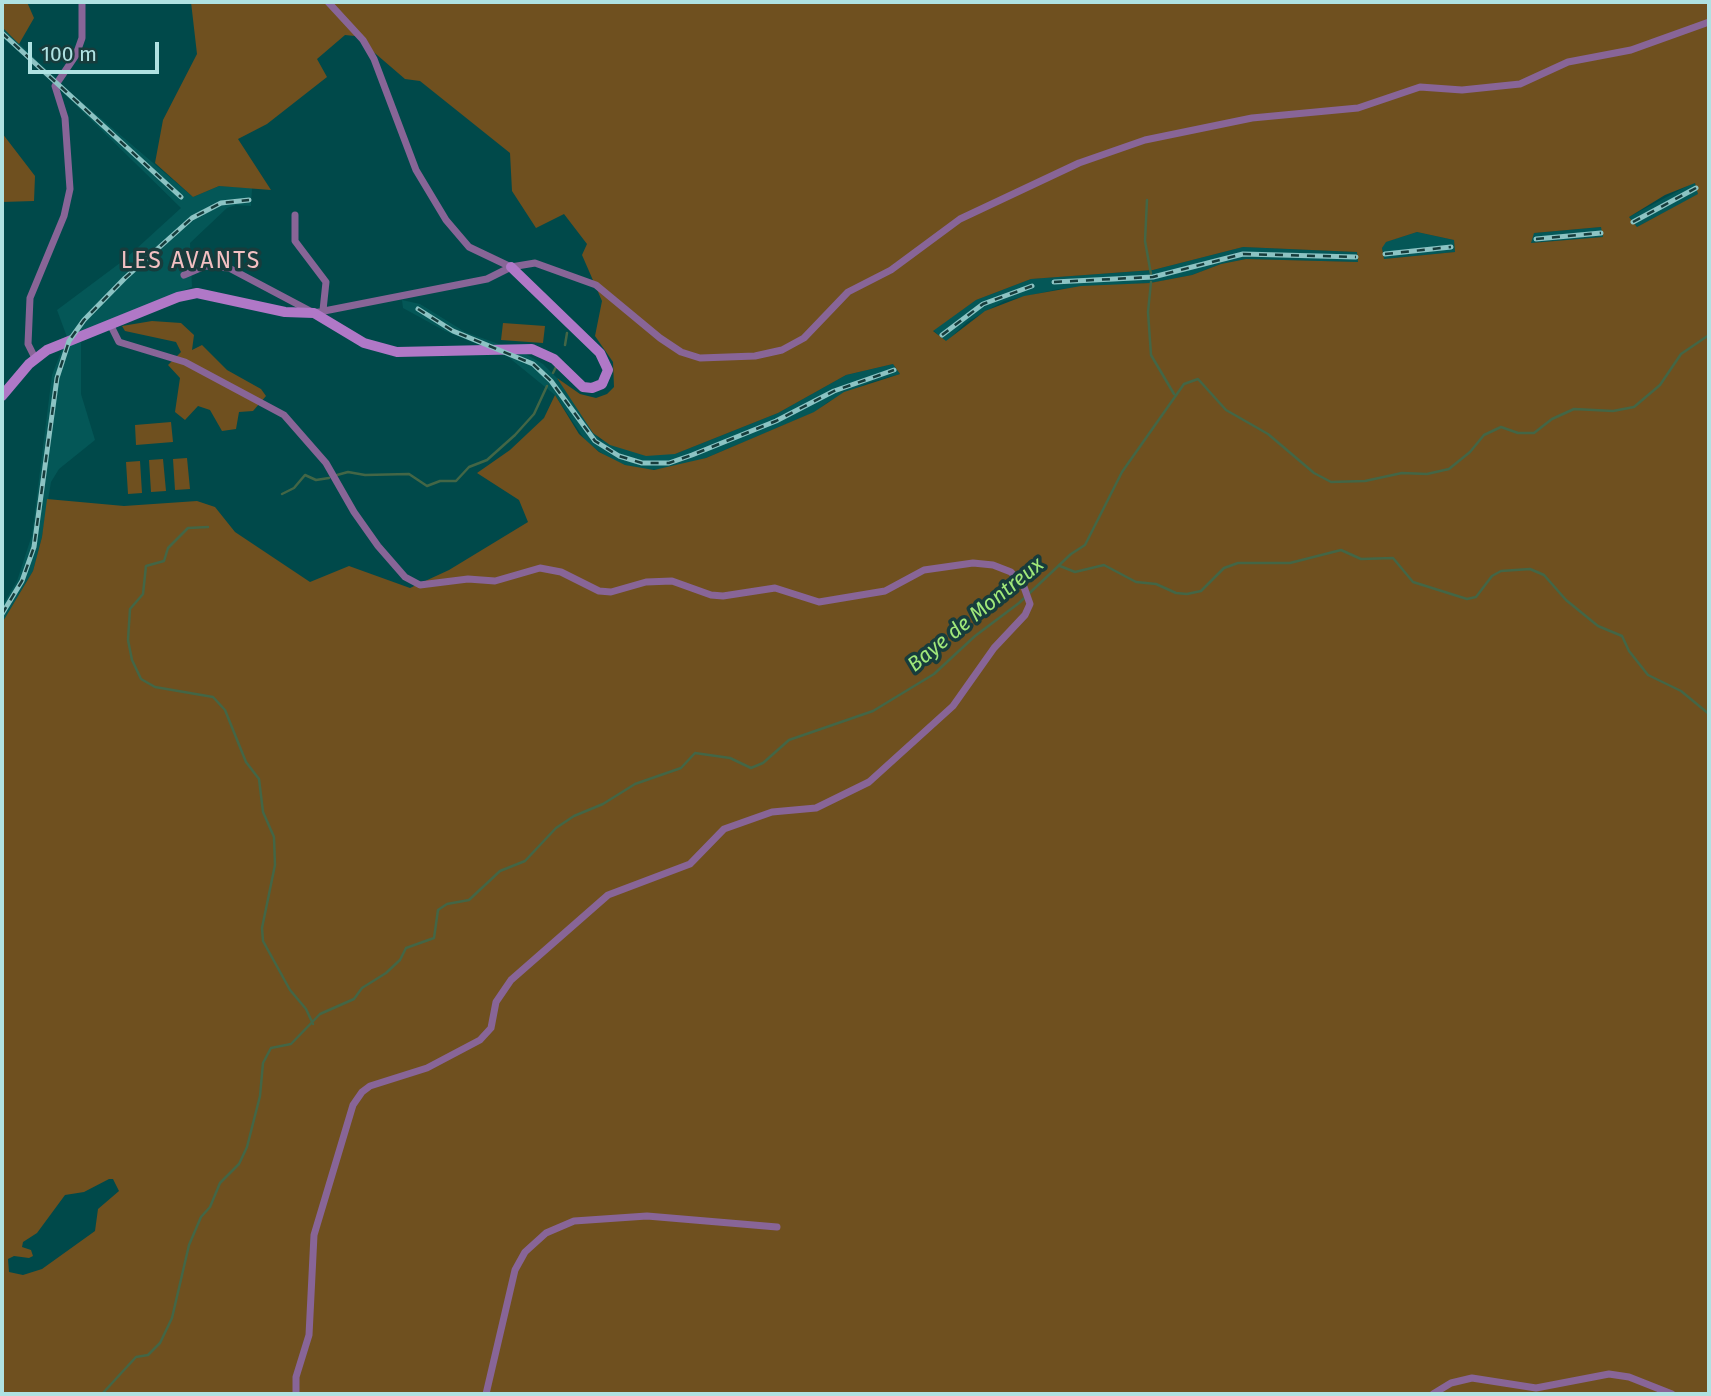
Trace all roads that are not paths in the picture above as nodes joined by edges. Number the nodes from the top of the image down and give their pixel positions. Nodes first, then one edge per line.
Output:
1 (82, 2) edge
2 (328, 2) edge
3 (1709, 22) edge
4 (295, 215) dead end
5 (511, 267) junction
6 (184, 275) dead end
7 (319, 312) junction
8 (110, 324) junction
9 (35, 358) junction
10 (2, 396) edge
11 (777, 1227) dead end
12 (296, 1394) edge
13 (486, 1394) edge
14 (1433, 1394) edge
15 (1672, 1394) edge

1 - 9 street
2 - 5 street
3 - 5 street
4 - 7 street
5 - 7 street
5 - 7 street
6 - 7 street
7 - 8 street
8 - 9 street
8 - 12 street
9 - 10 street
11 - 13 street
14 - 15 street

